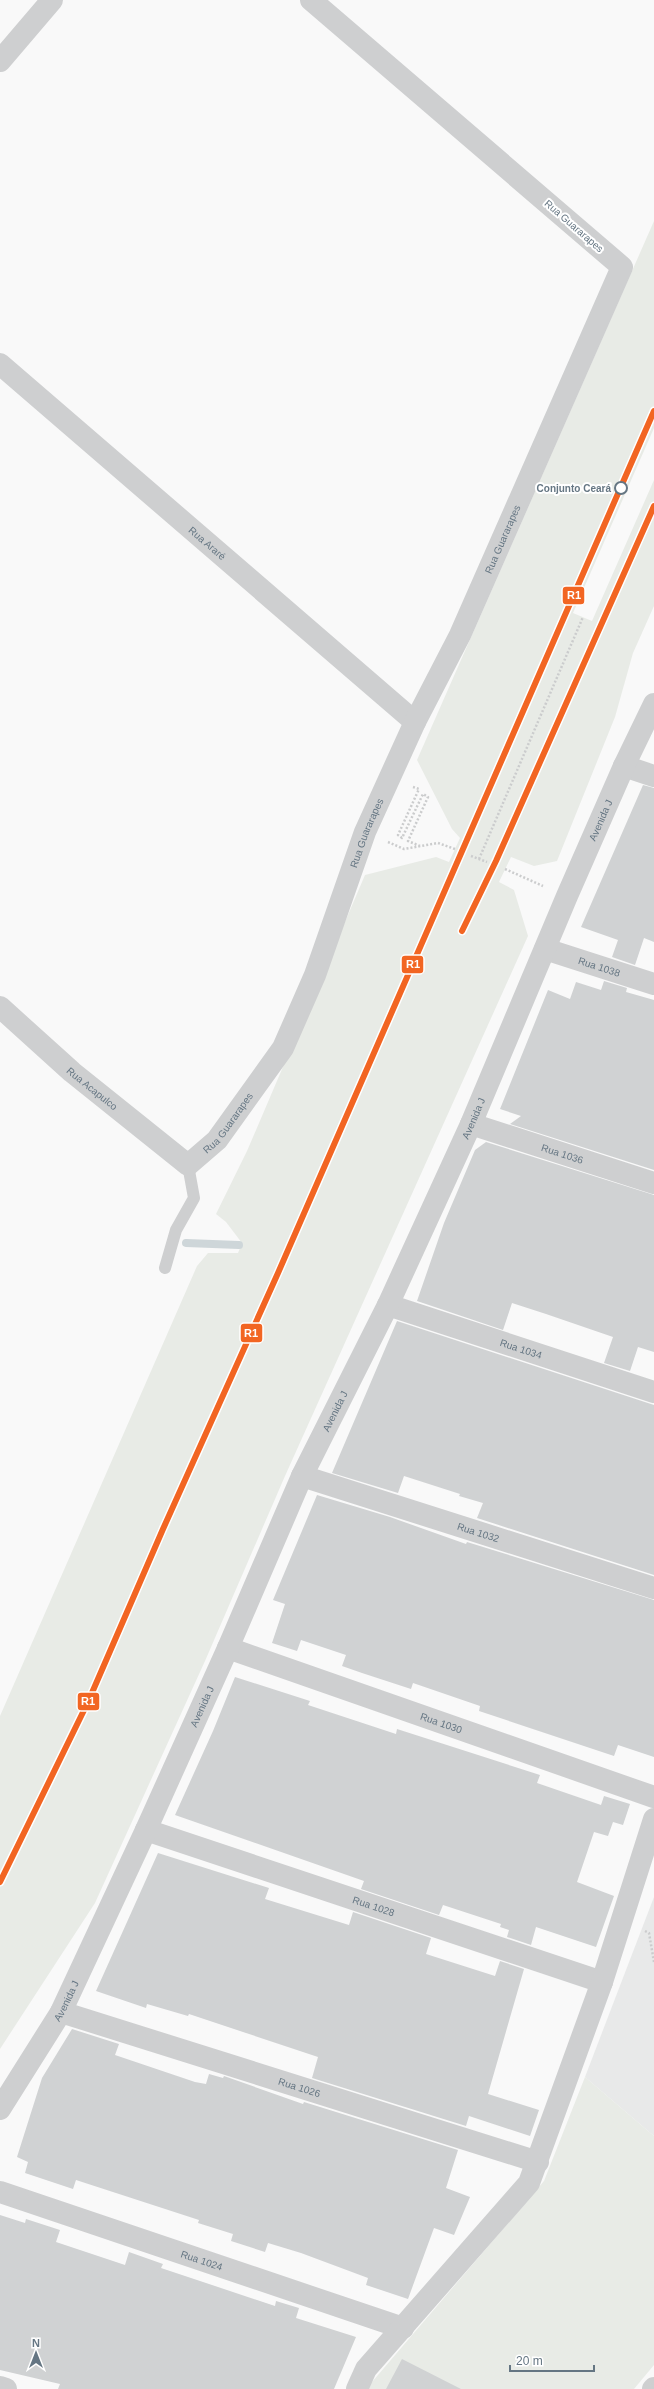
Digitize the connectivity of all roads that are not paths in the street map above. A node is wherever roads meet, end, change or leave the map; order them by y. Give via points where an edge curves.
1 (52, 0) edge
2 (311, 0) edge
3 (0, 61) edge
4 (0, 364) edge
5 (654, 704) edge
6 (415, 722) junction
7 (624, 766) junction
8 (654, 776) edge
9 (545, 949) junction
10 (654, 984) edge
11 (0, 1007) edge
12 (471, 1124) junction
13 (188, 1165) junction
14 (654, 1183) edge
15 (165, 1268) dead end
16 (388, 1305) junction
17 (654, 1392) edge
18 (302, 1476) junction
19 (654, 1588) edge
20 (228, 1648) junction
21 (654, 1798) edge
22 (654, 1819) edge
23 (146, 1830) junction
24 (602, 1982) junction
25 (61, 2012) junction
26 (0, 2109) edge
27 (538, 2162) junction
28 (0, 2192) edge
29 (403, 2328) junction
30 (0, 2387) edge
31 (6, 2389) edge
32 (357, 2389) edge

1 - 3 street
2 - 6 street, Rua Guararapes via 622,267 460,635
4 - 6 street, Rua Araré
5 - 7 street, Avenida J
6 - 13 street, Rua Guararapes via 365,832 315,975 283,1048 217,1140
7 - 8 street
7 - 9 street, Avenida J
9 - 10 street, Rua 1038
9 - 12 street, Avenida J
11 - 13 street, Rua Acapulco via 72,1072
12 - 14 street, Rua 1036
12 - 16 street, Avenida J
13 - 15 lane via 194,1198 176,1230
16 - 17 street, Rua 1034
16 - 18 street, Avenida J
18 - 19 street, Rua 1032
18 - 20 street, Avenida J
20 - 21 street, Rua 1030
20 - 23 street, Avenida J
22 - 24 street
23 - 24 street, Rua 1028
23 - 25 street, Avenida J
24 - 27 street
25 - 26 street, Avenida J
25 - 27 street, Rua 1026
27 - 29 street via 529,2183
28 - 29 street, Rua 1024
29 - 32 street via 366,2369
30 - 31 street

